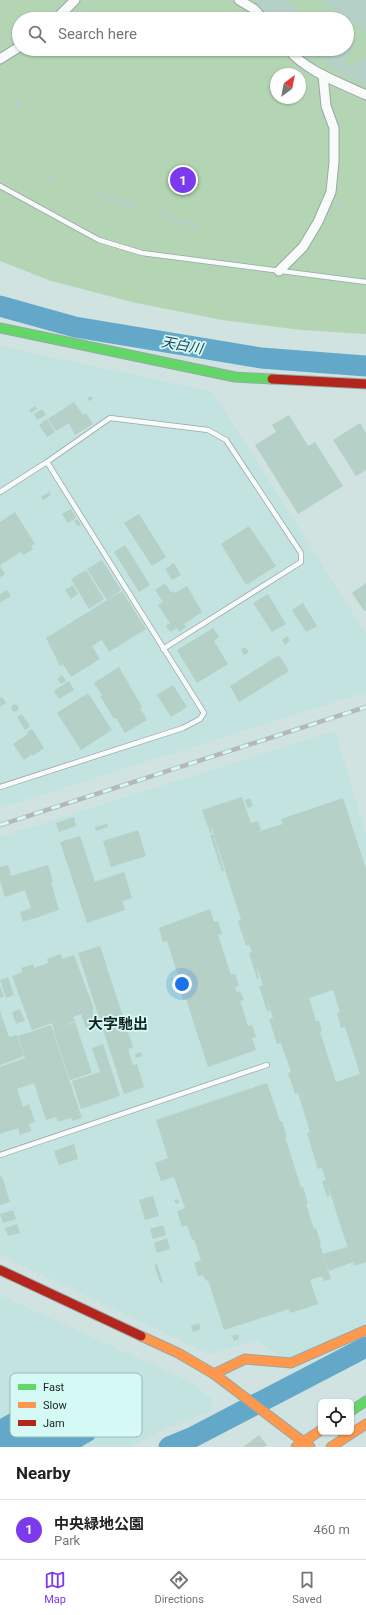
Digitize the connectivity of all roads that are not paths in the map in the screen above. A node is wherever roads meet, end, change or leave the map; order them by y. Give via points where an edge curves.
1 (75, 0) edge
2 (239, 0) edge
3 (63, 12) edge
4 (257, 12) edge
5 (12, 51) edge
6 (294, 56) edge
7 (0, 59) edge
8 (323, 75) junction
9 (366, 95) edge
10 (0, 186) edge
11 (279, 271) junction
12 (366, 282) edge
13 (0, 328) edge
14 (366, 384) edge
15 (48, 462) junction
16 (0, 492) edge
17 (163, 648) junction
18 (0, 787) edge
19 (267, 1065) dead end
20 (0, 1155) edge
21 (0, 1270) edge
22 (366, 1330) edge
23 (214, 1374) junction
24 (366, 1401) edge
25 (354, 1409) edge
26 (366, 1424) edge
27 (318, 1432) edge
28 (303, 1445) edge
29 (331, 1447) edge

1 - 3 street
2 - 4 street
5 - 7 street
6 - 8 street
8 - 9 street
8 - 11 street via 326,106 334,128 331,192 318,222 303,247
10 - 11 lane via 99,240 146,254
11 - 12 lane
13 - 14 main road via 234,377
15 - 16 lane
15 - 17 lane
15 - 17 lane via 110,418 208,430 226,440 301,553 301,562
17 - 18 lane via 204,713 200,719 182,728
19 - 20 lane
21 - 23 main road via 178,1353
22 - 23 main road via 291,1363 245,1360
23 - 28 main road via 269,1415
24 - 25 main road
26 - 29 main road
27 - 28 main road

